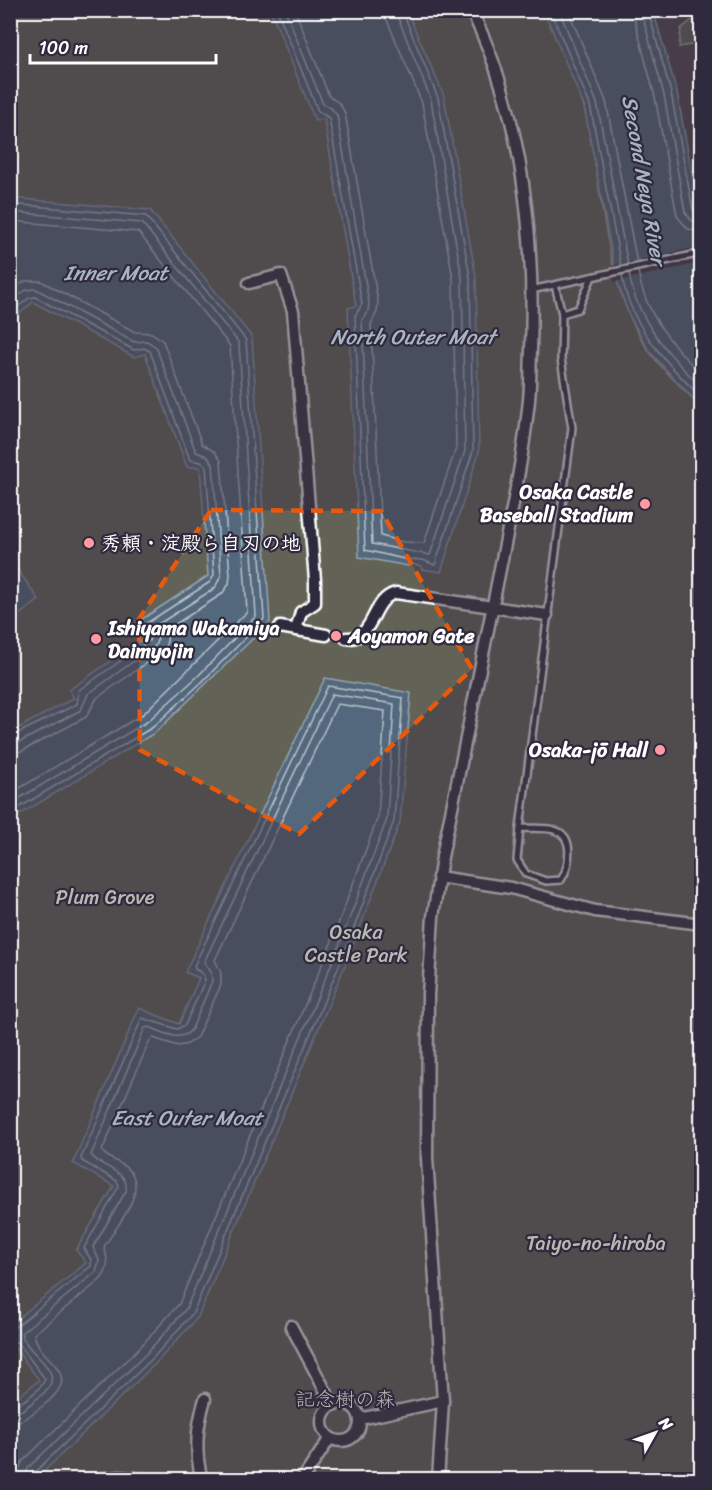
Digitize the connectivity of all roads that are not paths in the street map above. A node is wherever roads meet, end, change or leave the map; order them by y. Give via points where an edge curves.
1 (471, 10) edge
2 (702, 254) edge
3 (592, 277) junction
4 (249, 284) dead end
5 (555, 285) junction
6 (531, 290) junction
7 (562, 314) junction
8 (493, 606) junction
9 (547, 615) junction
10 (280, 627) dead end
11 (296, 630) junction
12 (326, 635) dead end
13 (346, 638) dead end
14 (520, 828) junction
15 (438, 877) junction
16 (702, 924) edge
17 (291, 1326) dead end
18 (205, 1399) dead end
19 (442, 1401) junction
20 (333, 1405) junction
21 (360, 1419) junction
22 (330, 1438) junction
23 (86, 1479) edge
24 (158, 1479) edge
25 (202, 1479) edge
26 (302, 1479) edge
27 (438, 1479) edge

1 - 6 street via 497,68 510,115 523,186
2 - 3 lane
3 - 5 lane
3 - 7 lane via 579,309
4 - 11 street via 281,275 293,311 315,580 315,603 301,612
5 - 6 lane
5 - 7 lane
6 - 8 street via 529,407
7 - 9 lane via 561,359 572,428
8 - 9 street
8 - 13 street via 396,593 381,602 365,632
8 - 15 street
9 - 14 lane
10 - 11 street
11 - 12 street
14 - 14 lane via 555,830 564,836 568,868 561,880 546,881 526,874 518,860
15 - 16 street via 511,888 595,911
15 - 19 street via 428,995 427,1158
17 - 20 street
18 - 25 street via 197,1425
19 - 21 street
19 - 27 street
20 - 21 street via 350,1405
20 - 22 street via 322,1424
21 - 22 street via 357,1433 351,1439 344,1442
22 - 26 street
23 - 24 street

